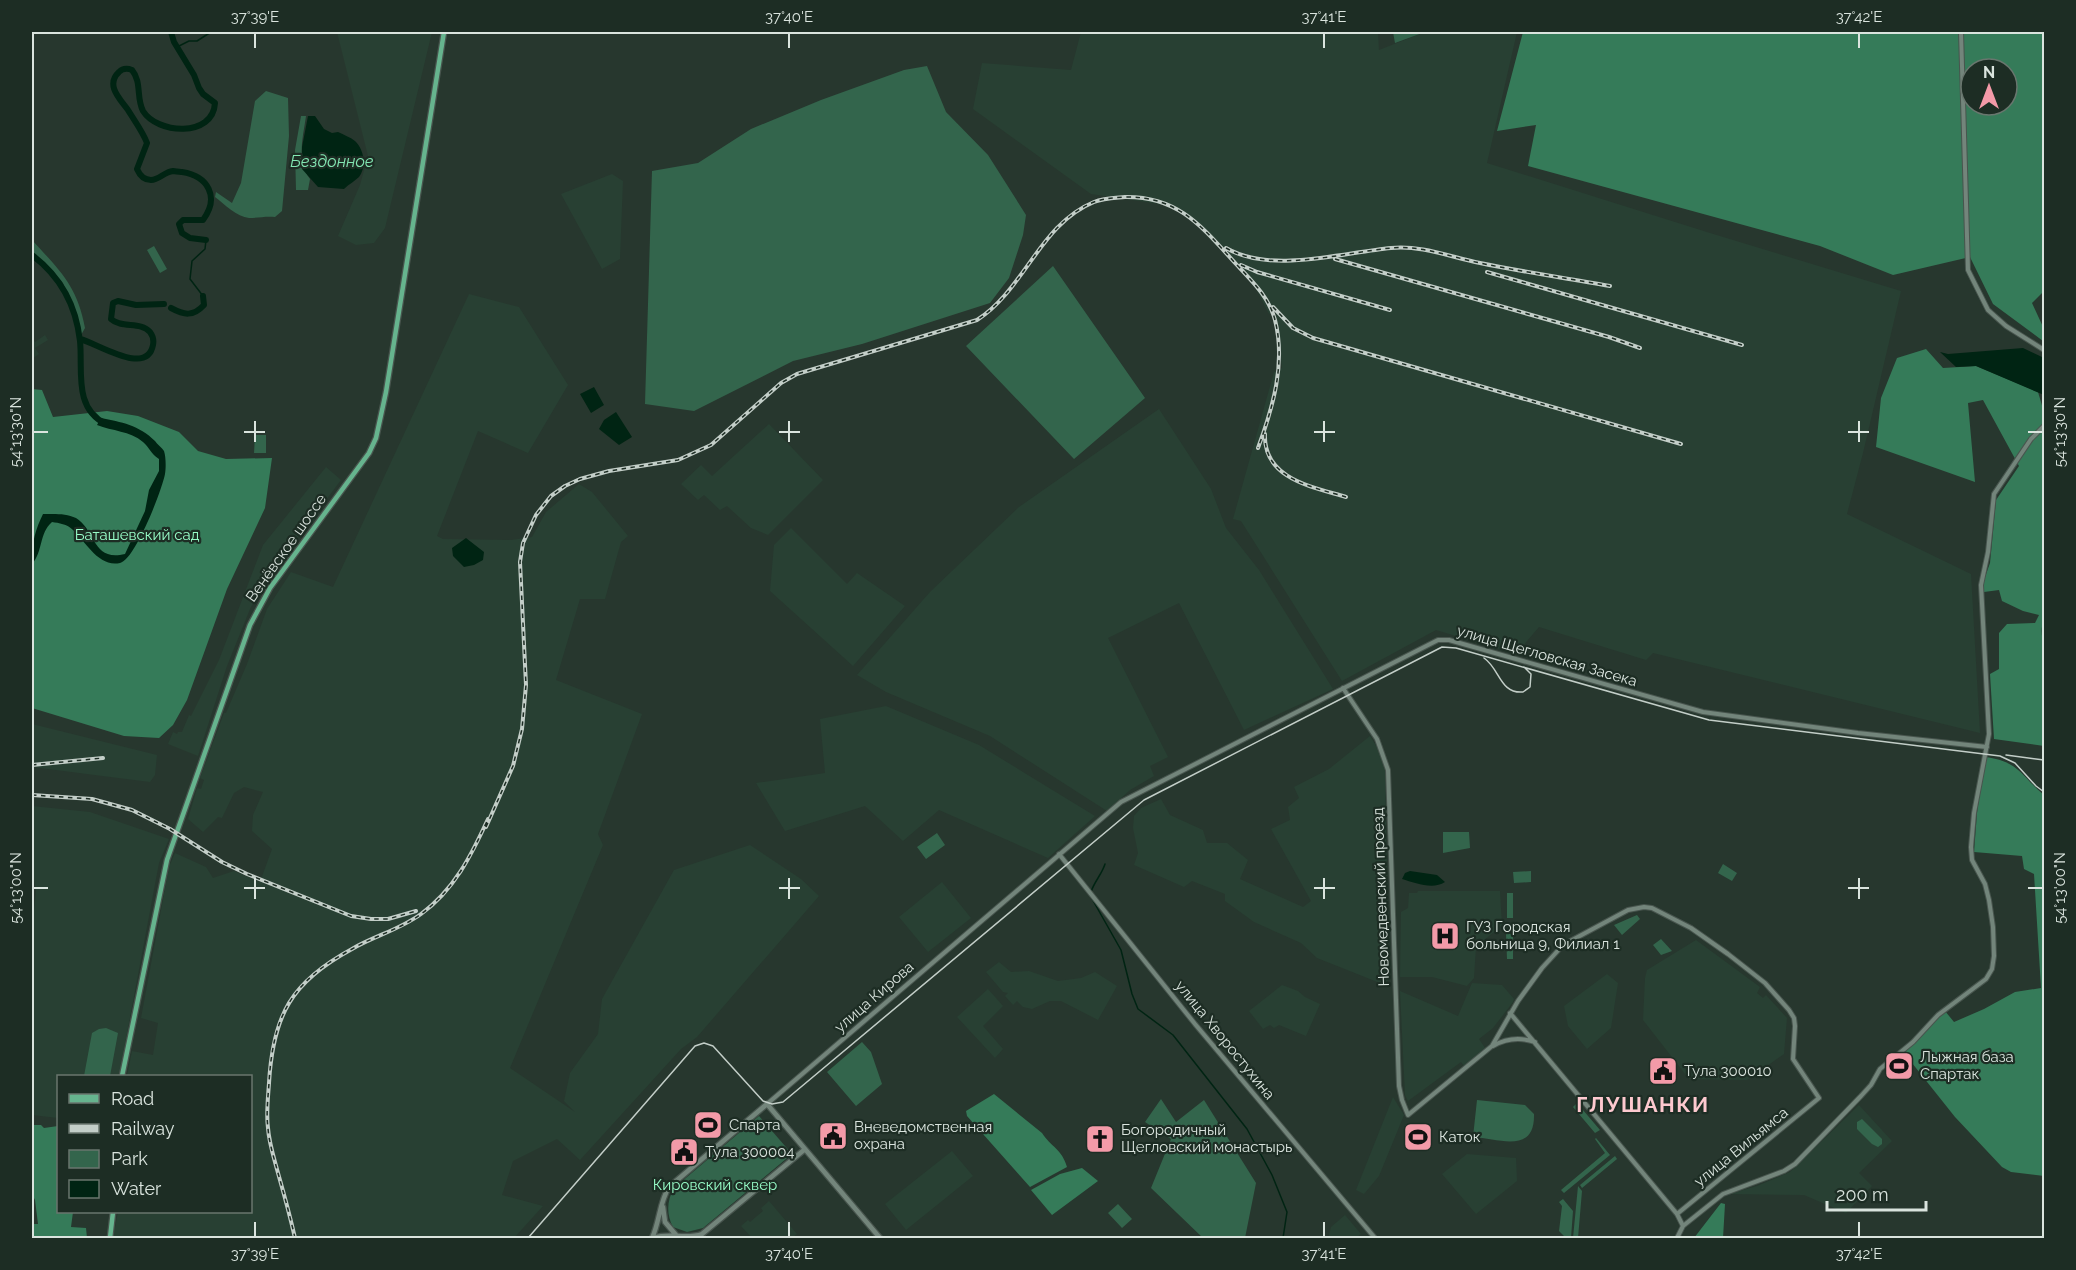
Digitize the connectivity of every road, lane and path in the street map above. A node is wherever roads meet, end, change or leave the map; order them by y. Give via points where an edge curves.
1 (444, 32) edge
2 (1961, 32) edge
3 (2044, 350) edge
4 (2044, 426) edge
5 (1343, 688) junction
6 (1987, 747) junction
7 (1104, 816) joint
8 (1059, 854) junction
9 (1510, 1013) junction
10 (1535, 1042) junction
11 (1492, 1046) junction
12 (123, 1075) edge
13 (767, 1104) junction
14 (804, 1150) junction
15 (663, 1198) junction
16 (113, 1213) edge
17 (1677, 1214) junction
18 (1683, 1226) junction
19 (676, 1236) junction
20 (110, 1239) edge
21 (653, 1239) edge
22 (880, 1239) edge
23 (1375, 1239) edge
24 (1677, 1239) edge

1 - 12 main road, Венёвское шоссе via 376,438 270,588 250,625 167,860
2 - 3 street via 1968,270 1988,309 2006,326
4 - 6 street via 1997,488 1992,503 1981,585
5 - 6 street, улица Щегловская Засека via 1445,639 1703,712
5 - 7 street, улица Щегловская Засека via 1137,794
5 - 11 street, Новомедвенский проезд via 1377,739 1388,770 1400,1086 1408,1115
6 - 18 street via 1971,847 1972,860 1985,884 1993,927 1993,962 1986,980 1938,1015 1880,1069 1861,1096 1795,1164 1784,1172 1723,1194
7 - 8 street, улица Кирова
8 - 13 street, улица Кирова
8 - 23 street, улица Хворостухина
9 - 10 street
9 - 11 street
9 - 17 street, улица Вильямса via 1563,945 1628,910 1644,907 1691,928 1728,954 1765,983 1790,1010 1795,1026 1792,1059 1819,1098
10 - 11 street via 1512,1039
10 - 17 street
13 - 14 main road
13 - 15 main road, улица Кирова via 675,1181
14 - 19 main road, улица Кирова via 706,1231
14 - 22 main road
15 - 19 main road via 665,1222
15 - 21 main road, улица Кирова
16 - 20 main road
17 - 18 street
18 - 24 street
19 - 21 main road, улица Кирова

